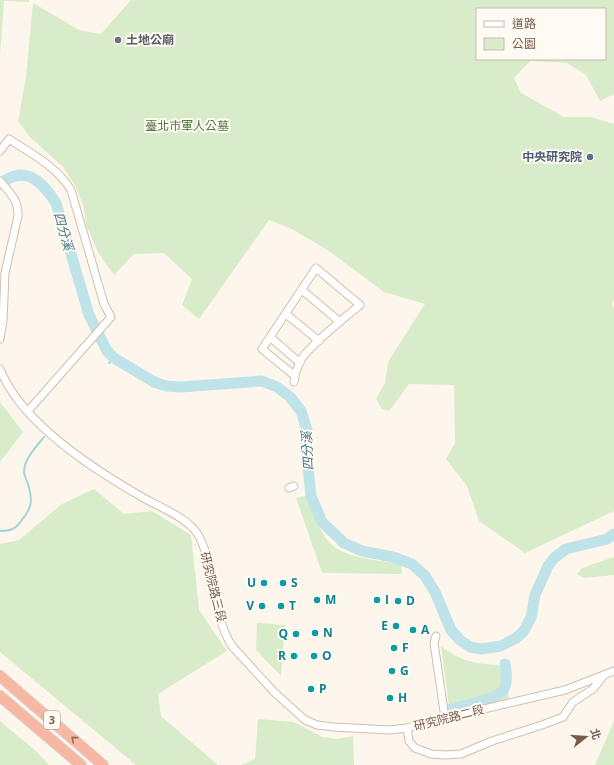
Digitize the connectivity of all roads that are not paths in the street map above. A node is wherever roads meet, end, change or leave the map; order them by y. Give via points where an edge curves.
1 (0, 152) edge
2 (0, 181) edge
3 (3, 266) edge
4 (302, 290) junction
5 (286, 314) junction
6 (340, 322) junction
7 (270, 337) junction
8 (0, 339) edge
9 (319, 341) junction
10 (300, 363) junction
11 (0, 369) edge
12 (28, 411) junction
13 (436, 636) dead end
14 (614, 671) edge
15 (604, 675) junction
16 (0, 676) edge
17 (2, 697) edge
18 (445, 718) junction
19 (407, 728) junction
20 (70, 765) edge
21 (81, 765) edge
22 (103, 765) edge

1 - 12 street via 9,139 53,168 64,179 71,190 104,304 111,317
2 - 3 street via 14,197 19,209
3 - 8 street via 4,321
4 - 5 street
4 - 6 street
4 - 6 street via 316,268 360,305
5 - 7 street
5 - 9 street
6 - 9 street
7 - 10 street
7 - 10 street via 262,349 294,379
9 - 10 street
11 - 12 street, 研究院路三段 via 14,395
12 - 19 street, 研究院路三段 via 52,436 86,464 183,519 194,530 207,557 227,638 274,692 305,720 317,725 390,730
13 - 18 street via 434,643
14 - 15 street, 研究院路二段
15 - 18 street, 研究院路二段 via 565,690
15 - 19 street, 研究院路二段 via 593,689 573,702 563,717 461,754 438,755 415,748 409,740
22 -> 16 highway, 3
17 - 20 highway
17 - 21 highway, 3
18 - 19 street, 研究院路二段

